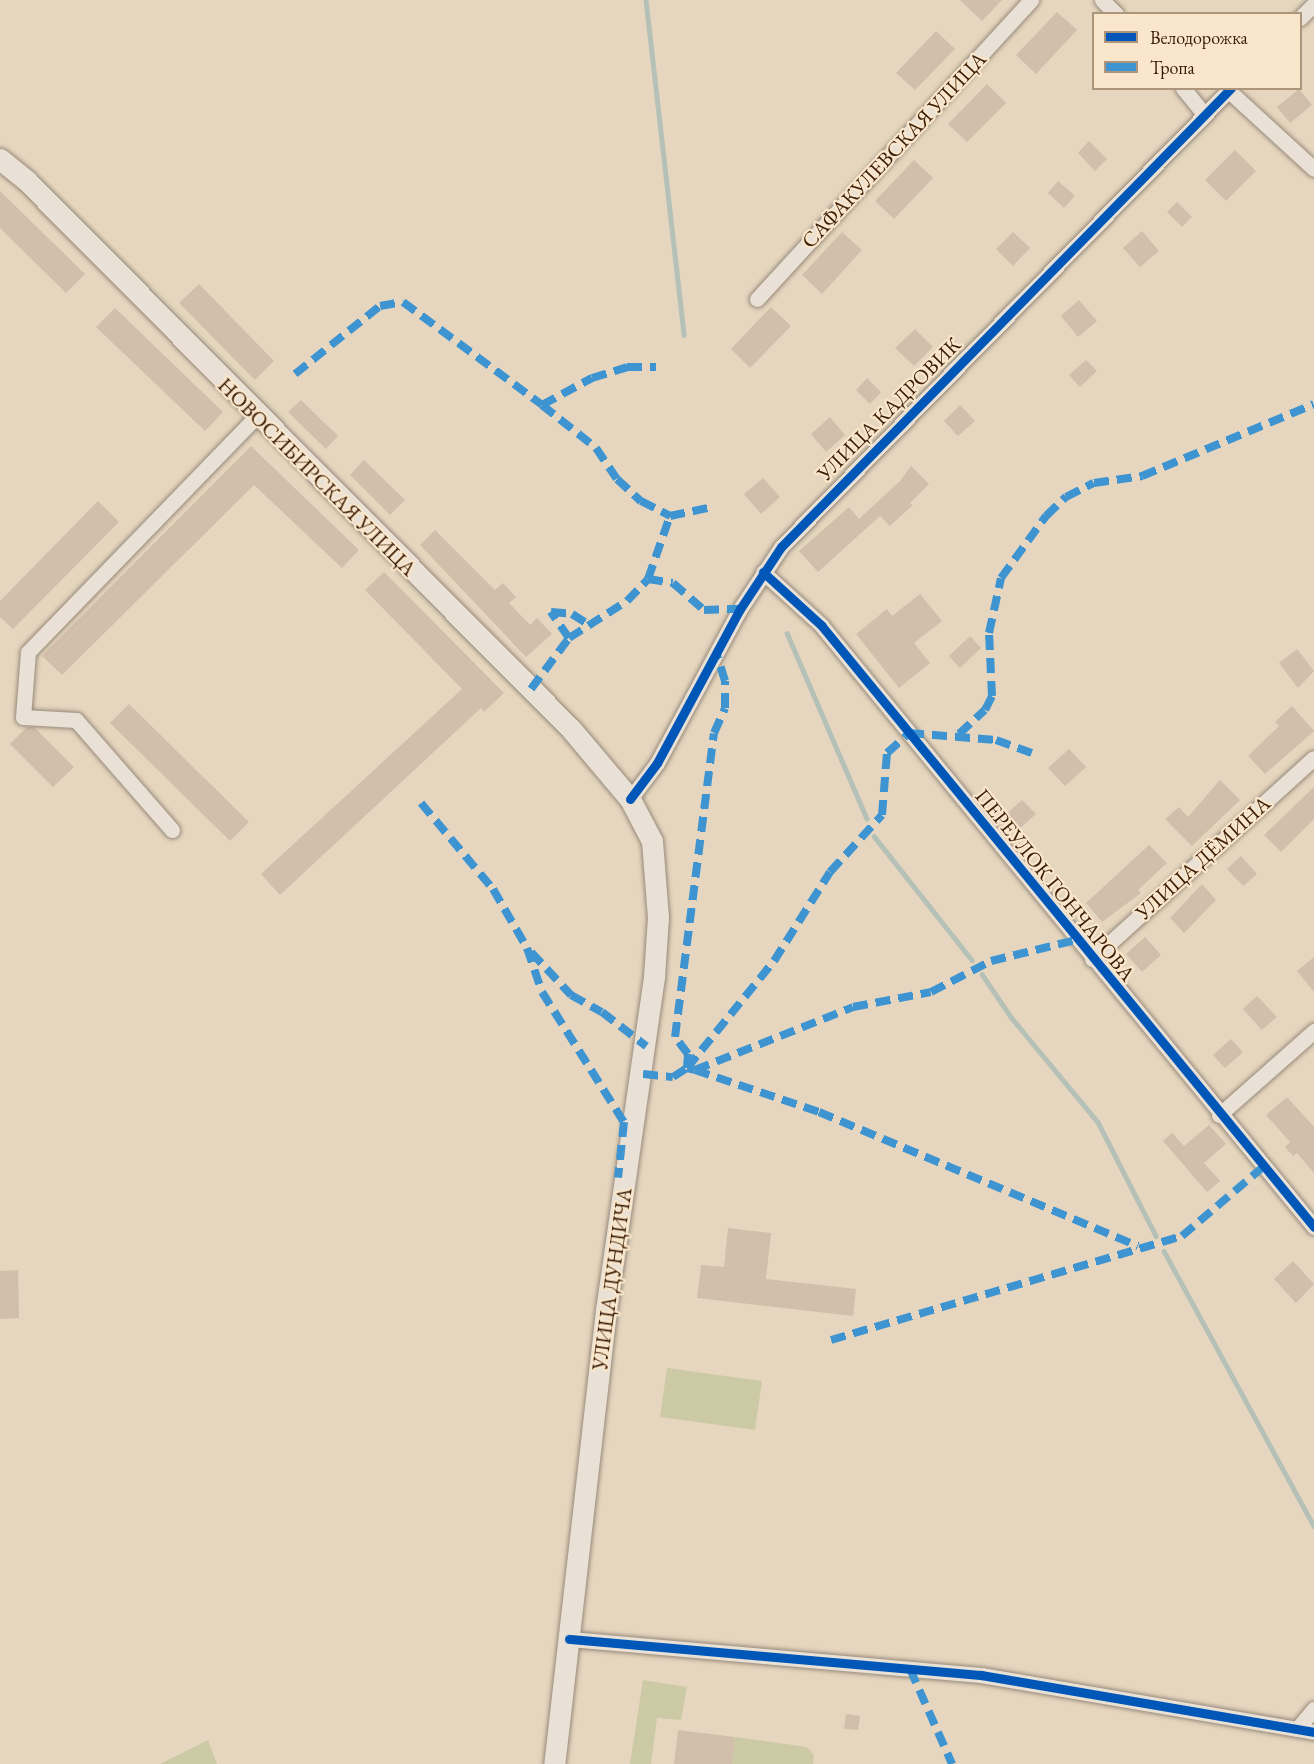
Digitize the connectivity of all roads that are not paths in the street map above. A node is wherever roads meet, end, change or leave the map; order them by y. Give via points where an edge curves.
1 (1031, 0) edge
2 (1102, 0) edge
3 (1314, 4) edge
4 (1114, 12) edge
5 (1302, 16) edge
6 (1185, 90) edge
7 (1230, 90) edge
8 (1205, 115) junction
9 (0, 159) edge
10 (1314, 168) edge
11 (757, 299) dead end
12 (257, 416) junction
13 (763, 572) junction
14 (1314, 758) edge
15 (630, 799) junction
16 (172, 830) dead end
17 (1092, 959) junction
18 (1314, 1031) edge
19 (1219, 1114) junction
20 (1314, 1227) edge
21 (568, 1639) junction
22 (1314, 1709) edge
23 (1297, 1730) junction
24 (1314, 1732) edge
25 (554, 1764) edge

1 - 11 street, САФАКУЛЕВСКАЯ УЛИЦА
2 - 4 street
3 - 5 street
6 - 8 street
7 - 8 street, УЛИЦА КАДРОВИК
7 - 10 street
8 - 13 street, УЛИЦА КАДРОВИК via 812,512
9 - 12 main road, НОВОСИБИРСКАЯ УЛИЦА via 27,181
12 - 15 main road, НОВОСИБИРСКАЯ УЛИЦА via 572,729
12 - 16 street via 28,652 22,717 76,720
13 - 15 street, УЛИЦА КАДРОВИК via 657,763
13 - 17 street, ПЕРЕУЛОК ГОНЧАРОВА via 821,624
14 - 17 street, УЛИЦА ДЁМИНА
15 - 21 main road, УЛИЦА ДУНДИЧА via 652,841 656,858 655,967 643,1074 606,1310
17 - 19 street, ПЕРЕУЛОК ГОНЧАРОВА
18 - 19 street
19 - 20 street, ПЕРЕУЛОК ГОНЧАРОВА
21 - 23 street via 981,1675
21 - 25 main road, УЛИЦА ДУНДИЧА
22 - 23 street
23 - 24 street

